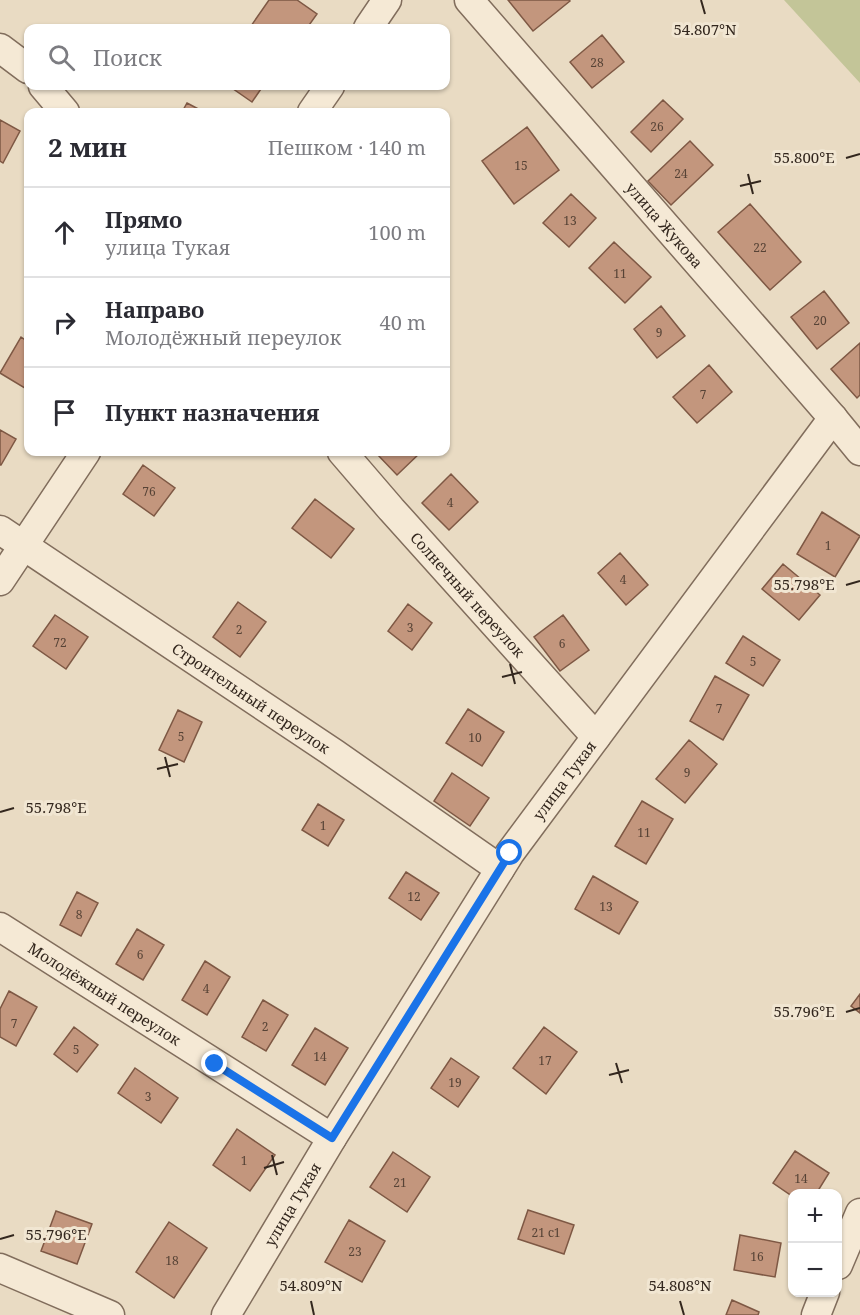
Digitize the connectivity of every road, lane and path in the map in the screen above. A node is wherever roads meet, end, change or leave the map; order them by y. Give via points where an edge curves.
1 (387, 0) edge
2 (469, 0) edge
3 (371, 24) edge
4 (0, 48) edge
5 (24, 66) edge
6 (46, 90) edge
7 (327, 90) edge
8 (62, 108) edge
9 (315, 108) edge
10 (833, 418) junction
11 (860, 451) edge
12 (83, 456) edge
13 (345, 456) edge
14 (0, 530) edge
15 (24, 545) junction
16 (0, 582) edge
17 (596, 737) junction
18 (500, 869) junction
19 (0, 927) edge
20 (332, 1138) junction
21 (860, 1213) edge
22 (842, 1254) edge
23 (0, 1268) edge
24 (823, 1297) edge
25 (110, 1315) edge
26 (226, 1315) edge
27 (816, 1315) edge

1 - 3 street
2 - 10 street, улица Жукова
4 - 5 street
6 - 8 street
7 - 9 street
10 - 11 street, улица Жукова
10 - 17 street, улица Тукая
12 - 15 street
13 - 17 street, Солнечный переулок
14 - 15 street, Строительный переулок
15 - 16 street
15 - 18 street, Строительный переулок
17 - 18 street, улица Тукая
18 - 20 street, улица Тукая
19 - 20 street, Молодёжный переулок
20 - 26 street, улица Тукая
21 - 22 street
23 - 25 street
24 - 27 street

